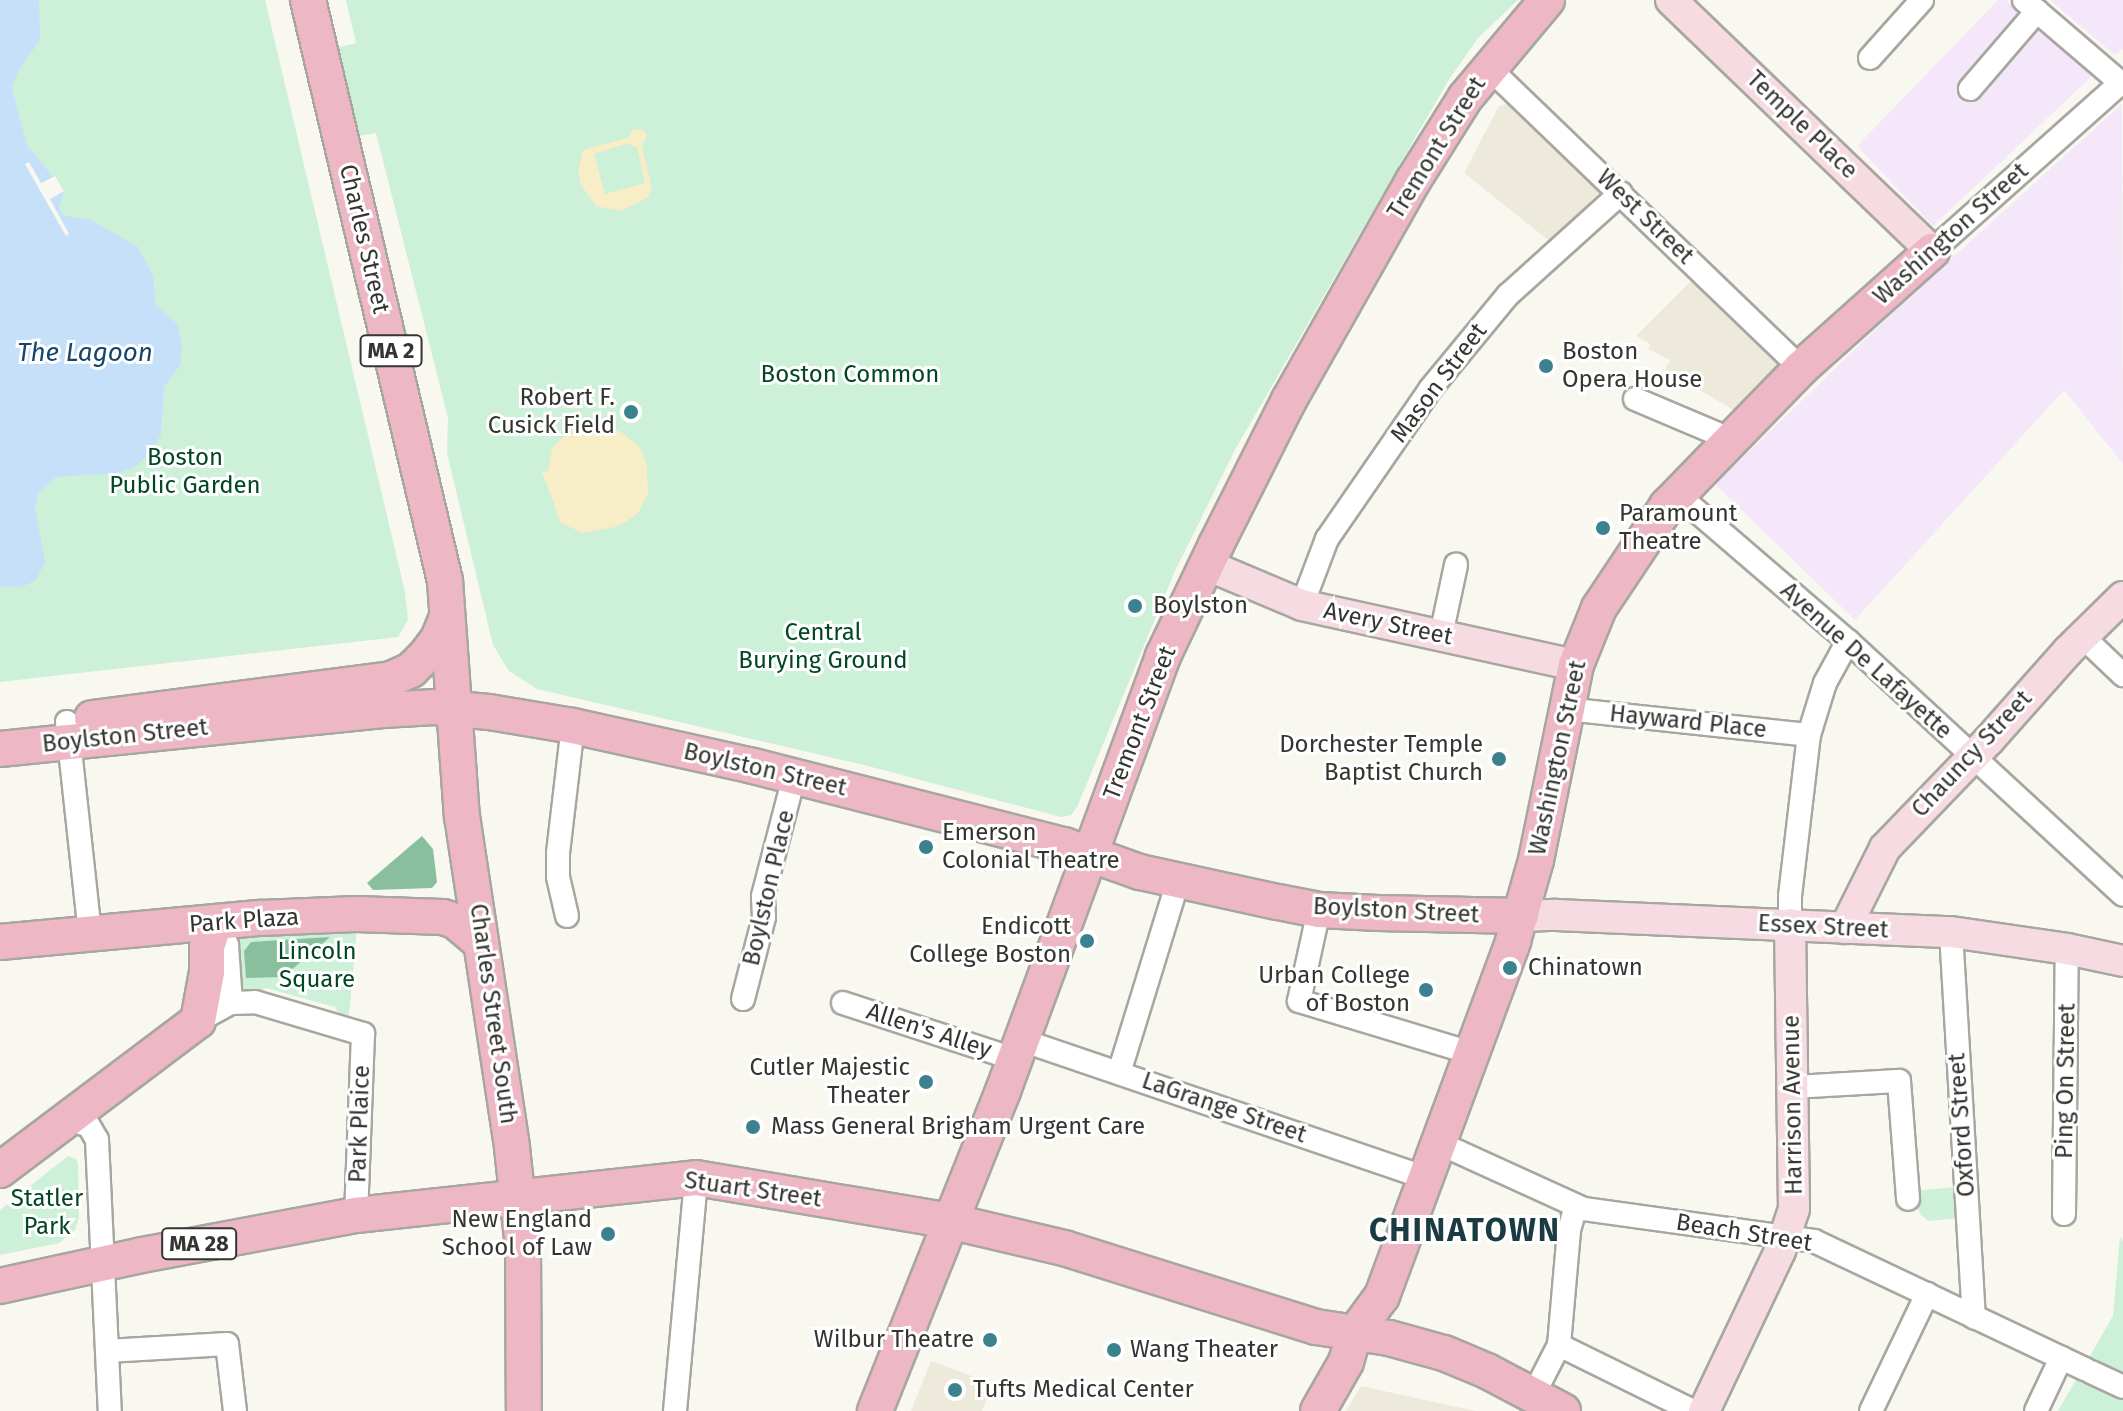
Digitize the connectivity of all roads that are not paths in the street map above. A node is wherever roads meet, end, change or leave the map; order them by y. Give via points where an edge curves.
1 (308, 0) edge
2 (1547, 0) edge
3 (1671, 0) edge
4 (1922, 0) edge
5 (2030, 5) edge
6 (1870, 58) dead end
7 (1488, 67) junction
8 (2122, 83) edge
9 (1970, 89) dead end
10 (1621, 193) junction
11 (1932, 251) junction
12 (1801, 368) junction
13 (1635, 399) dead end
14 (1732, 440) junction
15 (1678, 495) junction
16 (1207, 565) junction
17 (1456, 565) dead end
18 (2123, 597) edge
19 (1302, 605) junction
20 (446, 619) junction
21 (1441, 635) junction
22 (2082, 636) junction
23 (1848, 641) junction
24 (1576, 665) junction
25 (2123, 675) edge
26 (453, 709) junction
27 (1566, 709) junction
28 (573, 726) junction
29 (0, 730) edge
30 (68, 732) junction
31 (1809, 735) junction
32 (0, 749) edge
33 (1972, 757) junction
34 (794, 777) junction
35 (1089, 854) junction
36 (1178, 881) junction
37 (2123, 895) edge
38 (1319, 910) junction
39 (567, 916) dead end
40 (1521, 916) junction
41 (215, 922) junction
42 (1790, 924) junction
43 (1845, 928) junction
44 (1951, 932) junction
45 (90, 934) junction
46 (0, 942) edge
47 (481, 943) junction
48 (2067, 949) junction
49 (2123, 961) edge
50 (743, 999) dead end
51 (231, 1003) junction
52 (843, 1003) dead end
53 (198, 1021) junction
54 (1017, 1050) junction
55 (1471, 1053) junction
56 (1119, 1073) junction
57 (1794, 1087) junction
58 (67, 1118) junction
59 (1439, 1143) junction
60 (512, 1148) junction
61 (0, 1170) edge
62 (696, 1178) junction
63 (1426, 1178) junction
64 (616, 1187) junction
65 (518, 1199) junction
66 (1908, 1199) dead end
67 (1576, 1206) junction
68 (433, 1209) junction
69 (2064, 1214) dead end
70 (356, 1215) junction
71 (949, 1221) junction
72 (1787, 1235) junction
73 (102, 1263) junction
74 (0, 1286) edge
75 (1927, 1294) junction
76 (1974, 1317) junction
77 (1354, 1334) junction
78 (1559, 1345) junction
79 (107, 1351) junction
80 (2061, 1358) junction
81 (2123, 1387) edge
82 (1546, 1405) edge
83 (110, 1411) edge
84 (235, 1411) edge
85 (524, 1411) edge
86 (675, 1411) edge
87 (875, 1411) edge
88 (1295, 1411) edge
89 (1318, 1411) edge
90 (1693, 1411) edge
91 (1704, 1411) edge
92 (1871, 1411) edge
93 (2036, 1411) edge

1 - 20 main road, Charles Street / MA 2 via 445,581
2 - 7 main road, Tremont Street
3 - 11 main road, Temple Place
4 - 6 street
5 - 8 street
5 - 9 street
7 - 10 street, West Street
7 - 16 main road, Tremont Street via 1413,181 1304,373
8 - 11 street, Washington Street
10 - 12 street, West Street
10 - 19 street, Mason Street via 1508,295 1431,388 1327,539
11 - 12 main road, Washington Street
12 - 14 main road, Washington Street
13 - 14 street
14 - 15 main road, Washington Street
15 - 23 street, Avenue De Lafayette
15 - 24 main road, Washington Street via 1599,608
16 - 19 main road, Avery Street
16 - 35 main road, Tremont Street via 1163,656
17 - 21 street
18 - 22 main road, Chauncy Street
19 - 21 main road, Avery Street
20 - 26 main road, Charles Street South
20 - 30 main road, Boylston Street via 426,655 391,679 238,696
21 - 24 main road, Avery Street
22 - 25 street
22 - 33 main road, Chauncy Street
23 - 31 street via 1825,683
23 - 33 street, Avenue De Lafayette
24 - 27 main road, Washington Street
26 - 28 main road, Boylston Street
26 - 30 main road, Boylston Street
26 - 47 main road, Charles Street South
27 - 31 street, Hayward Place
27 - 40 main road, Washington Street
28 - 34 main road, Boylston Street
28 - 39 street via 558,853
29 - 30 main road, Boylston Street
30 - 32 main road, Boylston Street
30 - 45 street
31 - 42 street
33 - 37 street, Avenue De Lafayette
33 - 43 main road, Chauncy Street via 1885,848
34 - 35 main road, Boylston Street
34 - 50 street, Boylston Place
35 - 36 main road, Boylston Street
35 - 54 main road, Tremont Street
36 - 38 main road, Boylston Street
36 - 56 street
38 - 40 main road, Boylston Street
38 - 55 street via 1299,1001
40 - 42 main road, Essex Street
40 - 55 main road, Washington Street
41 - 45 main road, Park Plaza
41 - 47 main road, Park Plaza via 334,914 433,916 455,921
41 - 51 street via 227,945
41 - 53 main road
42 - 43 main road, Essex Street
42 - 57 main road, Harrison Avenue
43 - 44 main road, Essex Street
44 - 48 main road, Essex Street
44 - 76 street, Oxford Street
45 - 46 main road, Park Plaza
47 - 60 main road, Charles Street South
48 - 49 main road, Essex Street
48 - 69 street, Ping On Street
51 - 53 street
51 - 70 street, Park Plaice via 255,1002 363,1034
52 - 54 street, Allen's Alley
53 - 58 main road
54 - 56 street, LaGrange Street
54 - 71 main road, Tremont Street
55 - 59 main road, Washington Street
56 - 63 street, LaGrange Street
57 - 66 street via 1899,1081
57 - 72 main road, Harrison Avenue via 1794,1209
58 - 61 main road
58 - 73 street via 89,1126 97,1140
59 - 63 main road, Washington Street
59 - 67 street, Beach Street
60 - 64 main road via 548,1176
60 - 65 main road, Charles Street South
60 - 68 main road, MA 28 via 479,1192
62 - 64 main road, Stuart Street
62 - 71 main road, Stuart Street
62 - 86 street
63 - 77 main road, Washington Street via 1382,1296
64 - 65 main road, Stuart Street
65 - 68 main road, Stuart Street
65 - 85 main road, Charles Street South via 524,1256
67 - 72 street, Beach Street
67 - 78 street via 1569,1230
68 - 70 main road, Stuart Street / MA 28
70 - 73 main road, Stuart Street / MA 28
71 - 77 main road, Stuart Street via 1064,1248 1316,1327
71 - 87 main road, Tremont Street
72 - 75 street, Beach Street via 1814,1241
72 - 91 main road, Harrison Avenue
73 - 74 main road, Stuart Street / MA 28
73 - 79 street
75 - 76 street, Beach Street
75 - 92 street
76 - 80 street, Beach Street
77 - 82 main road via 1373,1355
77 - 88 main road, Washington Street via 1327,1357
77 - 89 main road, Washington Street via 1346,1362
78 - 82 street
78 - 90 street
79 - 83 street
79 - 84 street via 227,1344
80 - 81 street, Beach Street
80 - 93 street

